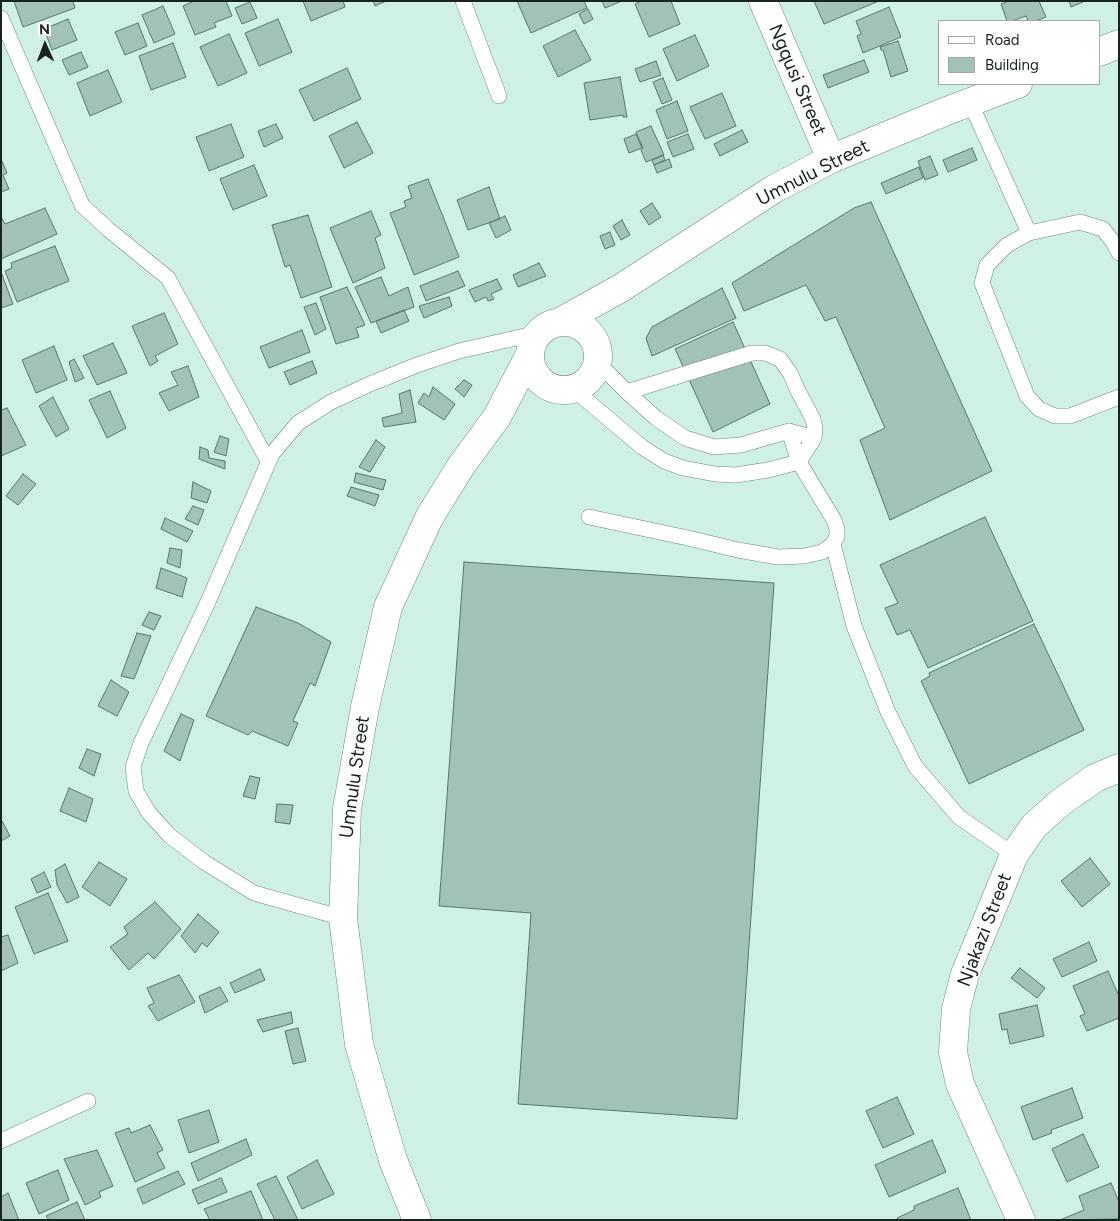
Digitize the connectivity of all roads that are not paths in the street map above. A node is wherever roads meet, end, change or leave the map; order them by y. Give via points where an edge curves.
1 (463, 1) edge
2 (763, 1) edge
3 (1, 18) edge
4 (1119, 44) edge
5 (1100, 52) edge
6 (1015, 85) edge
7 (499, 96) dead end
8 (970, 102) junction
9 (831, 159) junction
10 (1030, 233) junction
11 (1119, 253) edge
12 (622, 288) junction
13 (543, 337) junction
14 (595, 350) junction
15 (561, 387) junction
16 (626, 392) junction
17 (1119, 397) edge
18 (497, 417) junction
19 (789, 432) junction
20 (814, 438) junction
21 (268, 461) junction
22 (799, 462) junction
23 (589, 517) dead end
24 (833, 544) junction
25 (1119, 768) edge
26 (1014, 855) junction
27 (343, 918) junction
28 (88, 1101) dead end
29 (1, 1141) edge
30 (417, 1220) edge
31 (1021, 1220) edge

1 - 7 lane
2 - 9 street, Ngqusi Street
3 - 21 lane via 82,205 168,278
4 - 5 street
6 - 8 street, Umnulu Street
8 - 9 street, Umnulu Street
8 - 10 lane
9 - 12 street, Umnulu Street via 774,189
10 - 11 lane via 1080,222 1103,229
10 - 17 lane via 1007,245 987,265 982,283 1027,396 1039,409 1055,416 1070,416
12 - 13 street, Umnulu Street
12 - 14 street, Umnulu Street
13 - 14 street via 573,323 584,328
13 - 15 street via 532,368 538,379
13 - 18 street, Umnulu Street
13 - 21 lane via 450,354 331,402 298,422
14 - 15 street via 592,373 584,383
14 - 16 lane
15 - 18 street, Umnulu Street
15 - 22 lane via 642,447 683,468 736,474
16 - 19 lane via 685,438 714,447 741,445
16 - 20 lane via 752,353 765,354 780,359 790,374 813,419
18 - 27 street, Umnulu Street via 430,516 388,607 364,707 347,809
19 - 20 lane
19 - 22 lane
20 - 22 lane
21 - 27 lane via 207,604 141,743 133,767 136,790 149,813 170,836 204,862 254,892
22 - 24 lane via 834,520 837,536
23 - 24 lane via 778,556 804,556 822,552
24 - 26 lane via 854,626 888,712 915,766 959,817
25 - 26 street, Njakazi Street via 1096,778 1061,802 1034,826
26 - 31 street, Njakazi Street via 965,974 956,1010 952,1052 960,1084
27 - 30 street, Umnulu Street via 359,1044 394,1160
28 - 29 lane

